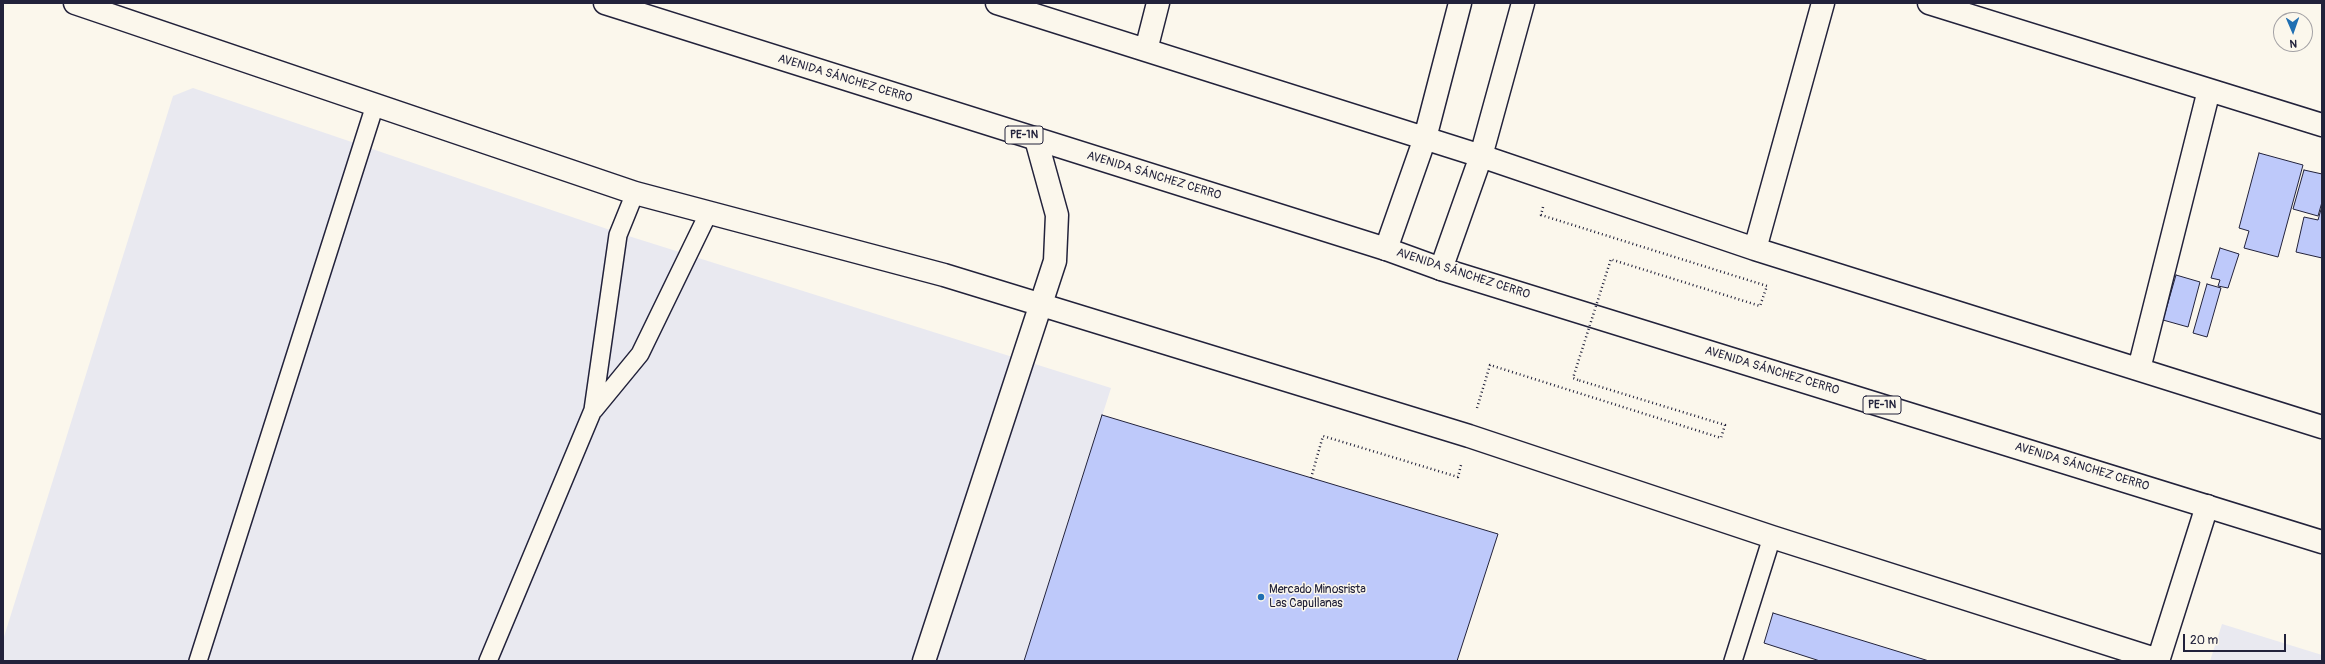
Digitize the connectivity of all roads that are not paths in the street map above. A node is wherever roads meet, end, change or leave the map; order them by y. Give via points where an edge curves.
1 (75, 3) edge
2 (605, 3) edge
3 (996, 3) edge
4 (1158, 3) edge
5 (1460, 3) edge
6 (1523, 3) edge
7 (1823, 3) edge
8 (1929, 3) edge
9 (1146, 50) junction
10 (2209, 90) junction
11 (375, 105) junction
12 (2322, 124) edge
13 (1425, 138) junction
14 (1036, 139) junction
15 (1481, 156) junction
16 (635, 192) junction
17 (709, 212) junction
18 (1386, 248) junction
19 (1755, 249) junction
20 (1441, 269) junction
21 (1041, 306) junction
22 (2139, 369) junction
23 (594, 410) junction
24 (2322, 427) edge
25 (2207, 506) junction
26 (1772, 537) junction
27 (2322, 542) edge
28 (2158, 660) edge
29 (198, 661) edge
30 (488, 661) edge
31 (924, 661) edge
32 (1732, 661) edge

1 - 11 main road
2 - 14 main road, AVENIDA SÁNCHEZ CERRO / PE-1N
3 - 9 main road
4 - 9 main road
5 - 13 main road
6 - 15 main road
7 - 19 main road
8 - 10 main road
9 - 13 main road
10 - 12 main road
10 - 22 main road
11 - 16 main road
11 - 29 lane
13 - 15 main road
13 - 18 main road
14 - 18 main road, AVENIDA SÁNCHEZ CERRO / PE-1N
14 - 21 main road via 1057,215 1055,261
15 - 19 main road
15 - 20 main road
16 - 17 main road
16 - 23 lane via 618,235
17 - 21 main road via 944,275
17 - 23 lane via 640,354
18 - 20 main road, AVENIDA SÁNCHEZ CERRO / PE-1N
19 - 22 main road
20 - 25 main road, AVENIDA SÁNCHEZ CERRO / PE-1N
21 - 26 main road via 1469,436
21 - 31 main road via 999,427
22 - 24 main road
23 - 30 lane
25 - 27 main road, AVENIDA SÁNCHEZ CERRO / PE-1N
25 - 28 main road
26 - 28 main road
26 - 32 lane

